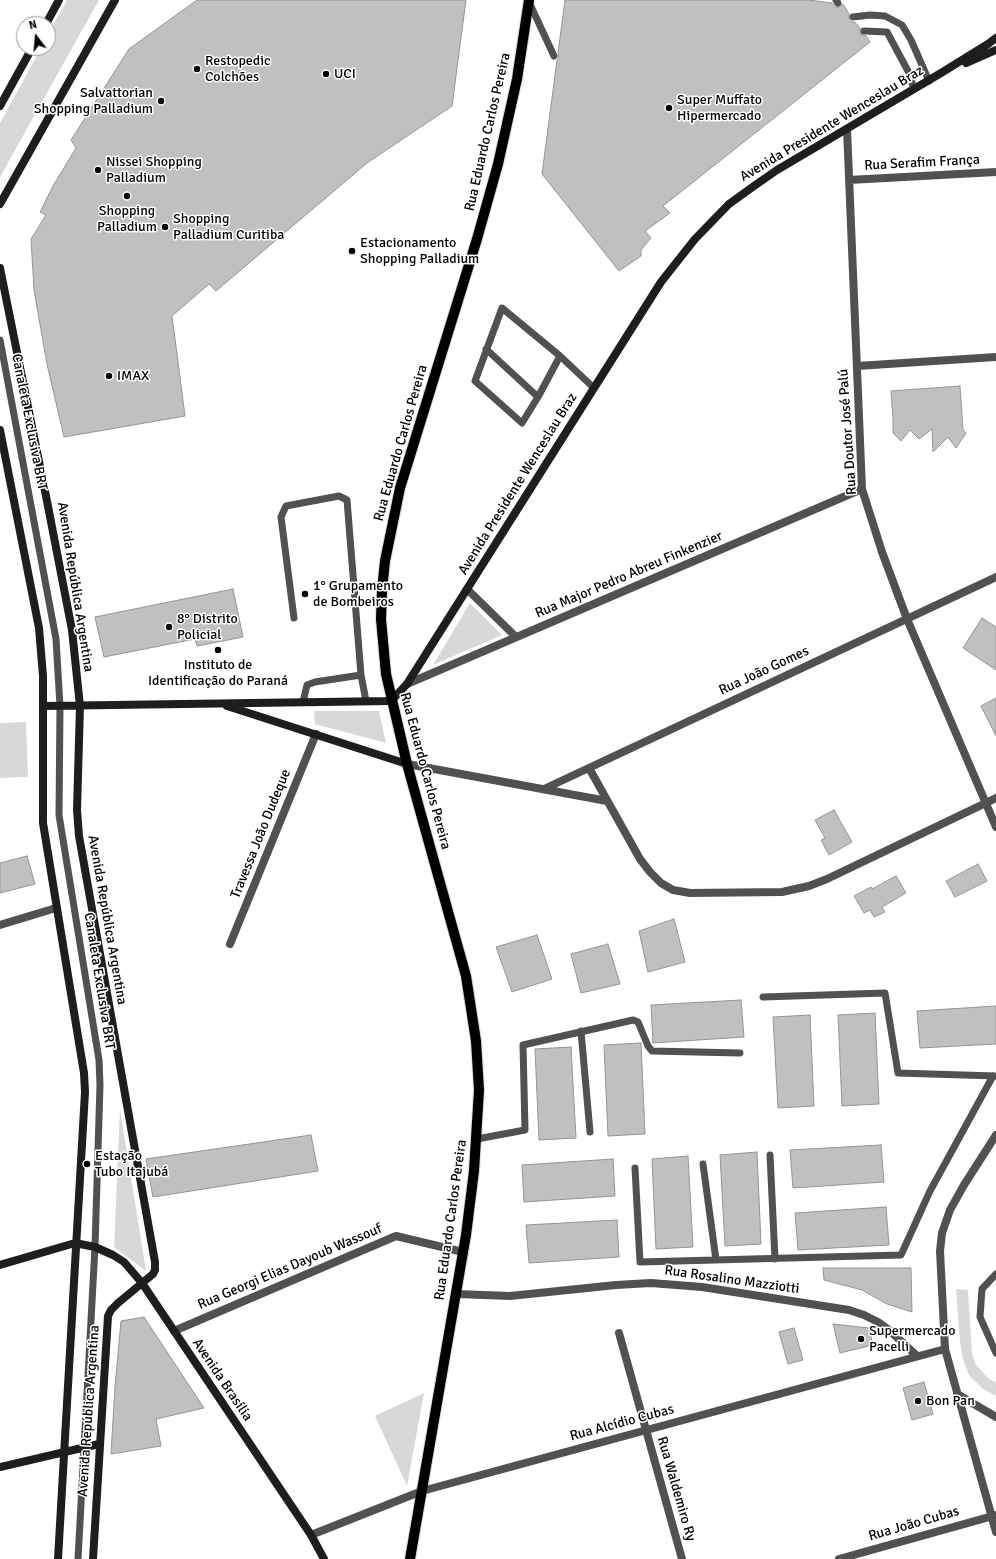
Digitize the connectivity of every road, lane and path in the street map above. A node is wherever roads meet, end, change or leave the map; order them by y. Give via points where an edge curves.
1 (59, 0) edge
2 (115, 0) edge
3 (529, 1) edge
4 (50, 16) edge
5 (853, 17) dead end
6 (864, 31) dead end
7 (996, 38) edge
8 (996, 50) edge
9 (28, 56) edge
10 (554, 56) dead end
11 (941, 73) junction
12 (929, 81) junction
13 (914, 89) junction
14 (0, 106) edge
15 (847, 129) junction
16 (996, 172) edge
17 (849, 180) junction
18 (0, 204) edge
19 (0, 268) edge
20 (0, 340) edge
21 (486, 349) junction
22 (560, 356) junction
23 (996, 357) edge
24 (857, 366) junction
25 (594, 388) junction
26 (538, 397) junction
27 (0, 430) edge
28 (862, 489) junction
29 (996, 577) edge
30 (468, 589) junction
31 (294, 618) dead end
32 (907, 619) junction
33 (516, 637) junction
34 (361, 675) junction
35 (407, 684) junction
36 (366, 701) junction
37 (392, 701) junction
38 (303, 702) junction
39 (221, 704) junction
40 (44, 706) junction
41 (60, 706) junction
42 (80, 706) junction
43 (316, 734) junction
44 (407, 764) junction
45 (590, 768) junction
46 (544, 789) junction
47 (996, 798) edge
48 (607, 801) junction
49 (986, 803) junction
50 (996, 827) edge
51 (56, 908) junction
52 (0, 925) edge
53 (230, 944) dead end
54 (764, 997) dead end
55 (581, 1031) junction
56 (740, 1053) dead end
57 (995, 1076) edge
58 (590, 1132) dead end
59 (996, 1135) edge
60 (477, 1139) junction
61 (770, 1155) dead end
62 (703, 1164) dead end
63 (635, 1168) dead end
64 (75, 1243) junction
65 (95, 1247) junction
66 (463, 1252) junction
67 (775, 1258) junction
68 (716, 1260) junction
69 (0, 1265) edge
70 (996, 1274) edge
71 (142, 1283) junction
72 (456, 1294) junction
73 (174, 1332) junction
74 (619, 1333) dead end
75 (945, 1349) junction
76 (996, 1353) edge
77 (917, 1356) junction
78 (957, 1394) junction
79 (995, 1415) edge
80 (646, 1430) junction
81 (99, 1444) junction
82 (85, 1447) junction
83 (65, 1452) junction
84 (0, 1467) edge
85 (422, 1491) junction
86 (994, 1515) edge
87 (996, 1532) edge
88 (311, 1535) junction
89 (58, 1559) edge
90 (78, 1559) edge
91 (93, 1559) edge
92 (324, 1559) edge
93 (410, 1559) edge
94 (682, 1559) edge
95 (839, 1559) edge

1 - 4 street
2 - 18 street
3 - 10 lane
3 - 37 main road, Rua Eduardo Carlos Pereira via 517,79 498,164 408,457 391,525 383,575 381,620 385,667
5 - 12 lane via 870,14 885,16 902,25
6 - 13 lane via 887,32 908,71
7 - 11 street, Avenida Presidente Wenceslau Braz
8 - 11 street, Avenida Presidente Wenceslau Braz
9 - 14 street
11 - 12 street, Avenida Presidente Wenceslau Braz
12 - 13 street, Avenida Presidente Wenceslau Braz
13 - 15 street, Avenida Presidente Wenceslau Braz
15 - 17 street, Rua Doutor José Palú
15 - 25 street, Avenida Presidente Wenceslau Braz via 754,186 729,204 710,223 661,282
16 - 17 street, Rua Serafim França
17 - 24 street, Rua Doutor José Palú
19 - 42 street, Avenida República Argentina via 72,630
20 - 41 lane, Canaleta Exclusiva BRT via 51,609
21 - 22 lane via 502,308
21 - 26 lane
21 - 26 lane via 475,381 522,423
22 - 25 lane
22 - 26 lane
23 - 24 street
24 - 28 street, Rua Doutor José Palú
25 - 30 street, Avenida Presidente Wenceslau Braz
27 - 40 street, Avenida República Argentina via 39,628
28 - 32 street, Rua Doutor José Palú
28 - 33 street, Rua Major Pedro Abreu Finkenzier
29 - 32 street, Rua João Gomes
30 - 33 street
30 - 35 street, Avenida Presidente Wenceslau Braz
31 - 34 lane via 281,517 286,506 339,496 347,500
32 - 45 street, Rua João Gomes
32 - 49 street, Rua Doutor José Palú
33 - 35 street, Rua Major Pedro Abreu Finkenzier
34 - 36 lane
34 - 38 lane via 307,685
35 - 37 street, Avenida Presidente Wenceslau Braz
36 - 37 street
36 - 38 street
37 - 44 main road, Rua Eduardo Carlos Pereira
38 - 39 street
39 - 42 street
39 - 43 street
40 - 41 street
40 - 51 street, Avenida República Argentina via 43,823
41 - 42 street
41 - 65 lane, Canaleta Exclusiva BRT via 60,827 99,1060
42 - 71 street, Avenida República Argentina via 77,822 155,1262 153,1274
43 - 44 street
43 - 53 street, Travessa João Dudeque
44 - 46 street
44 - 60 main road, Rua Eduardo Carlos Pereira via 460,951 471,1004 478,1068
45 - 46 street, Rua João Gomes
45 - 48 street
46 - 48 street
47 - 49 street
48 - 49 street via 640,860 660,883 674,890 695,893 782,892 809,886
49 - 50 street, Rua Doutor José Palú
51 - 52 street
51 - 64 street, Avenida República Argentina via 84,1073 85,1092
54 - 57 lane via 885,993 898,1073
55 - 56 lane via 633,1020 638,1022 652,1051
55 - 58 lane
55 - 60 lane via 523,1045 525,1130
57 - 67 lane via 930,1191 901,1255
59 - 75 street via 954,1204 942,1232 940,1267
60 - 66 main road, Rua Eduardo Carlos Pereira
61 - 67 lane
62 - 68 lane
63 - 68 lane via 640,1262
64 - 65 street, Avenida Brasília
64 - 69 street
64 - 83 street, Avenida República Argentina
65 - 71 street, Avenida Brasília via 124,1262
65 - 82 lane, Canaleta Exclusiva BRT
66 - 72 main road, Rua Eduardo Carlos Pereira
66 - 73 street, Rua Georgi Elias Dayoub Wassouf via 396,1236
67 - 68 lane
70 - 76 lane via 982,1289 980,1317
71 - 73 street, Avenida Brasília
71 - 81 street, Avenida República Argentina via 118,1303 108,1316
72 - 77 street, Rua Rosalino Mazziotti via 510,1296 646,1284 702,1287 849,1310 878,1322
72 - 85 main road, Rua Eduardo Carlos Pereira
73 - 88 street, Avenida Brasília
74 - 80 street, Rua Waldemiro Ry
75 - 77 street, Rua Alcídio Cubas
75 - 78 street
77 - 80 street, Rua Alcídio Cubas
78 - 79 street
78 - 86 street
80 - 85 street, Rua Alcídio Cubas
80 - 94 street, Rua Waldemiro Ry
81 - 82 street
81 - 91 street, Avenida República Argentina
82 - 83 street
82 - 90 lane, Canaleta Exclusiva BRT
83 - 84 street
83 - 89 street, Avenida República Argentina
85 - 88 street, Rua Alcídio Cubas
85 - 93 main road, Rua Eduardo Carlos Pereira
86 - 87 street
86 - 95 street, Rua João Cubas
88 - 92 street, Avenida Brasília

